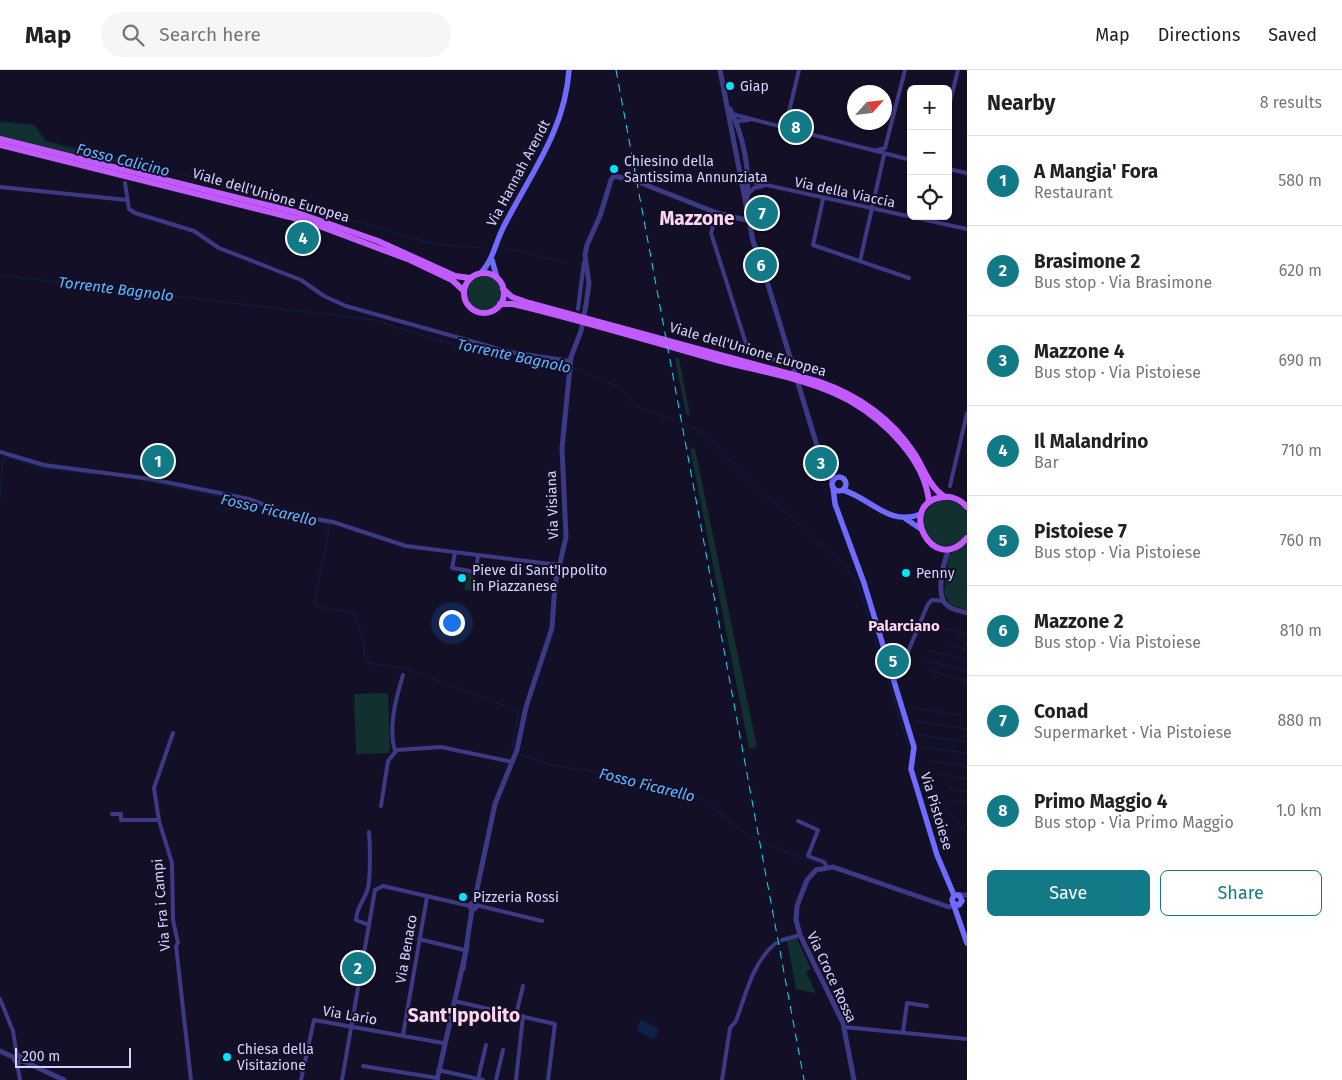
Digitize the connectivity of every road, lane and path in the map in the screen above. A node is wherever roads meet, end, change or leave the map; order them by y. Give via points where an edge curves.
1 (569, 70) edge
2 (720, 70) edge
3 (799, 70) edge
4 (905, 70) edge
5 (958, 70) edge
6 (952, 94) edge
7 (727, 104) junction
8 (732, 114) junction
9 (751, 120) junction
10 (736, 124) junction
11 (784, 128) junction
12 (732, 129) junction
13 (0, 139) edge
14 (0, 145) edge
15 (872, 150) junction
16 (884, 154) junction
17 (907, 159) edge
18 (952, 169) edge
19 (967, 173) edge
20 (742, 177) junction
21 (635, 180) dead end
22 (748, 182) junction
23 (125, 183) dead end
24 (641, 183) dead end
25 (765, 186) junction
26 (0, 187) edge
27 (823, 199) junction
28 (126, 200) junction
29 (746, 201) junction
30 (871, 210) junction
31 (716, 213) junction
32 (907, 216) edge
33 (931, 220) edge
34 (750, 222) junction
35 (967, 229) edge
36 (585, 255) junction
37 (492, 258) junction
38 (860, 261) junction
39 (481, 273) junction
40 (470, 278) junction
41 (497, 278) junction
42 (909, 278) dead end
43 (503, 289) junction
44 (464, 291) junction
45 (500, 304) junction
46 (578, 309) dead end
47 (793, 364) junction
48 (571, 365) junction
49 (755, 367) junction
50 (967, 413) edge
51 (882, 420) junction
52 (0, 452) edge
53 (834, 482) junction
54 (846, 482) junction
55 (950, 486) dead end
56 (842, 490) junction
57 (853, 493) junction
58 (945, 496) junction
59 (929, 502) junction
60 (835, 504) junction
61 (966, 506) edge
62 (921, 514) junction
63 (906, 519) junction
64 (921, 529) junction
65 (967, 538) edge
66 (938, 548) junction
67 (949, 549) junction
68 (455, 553) junction
69 (478, 555) junction
70 (944, 562) junction
71 (559, 565) junction
72 (941, 593) junction
73 (932, 600) junction
74 (945, 603) junction
75 (967, 613) edge
76 (403, 675) dead end
77 (897, 678) dead end
78 (173, 733) dead end
79 (394, 751) junction
80 (512, 762) junction
81 (381, 806) dead end
82 (112, 814) dead end
83 (159, 820) junction
84 (798, 821) dead end
85 (369, 832) dead end
86 (827, 867) junction
87 (967, 895) edge
88 (426, 897) junction
89 (958, 900) edge
90 (473, 906) junction
91 (542, 922) dead end
92 (369, 925) junction
93 (800, 935) junction
94 (418, 939) junction
95 (782, 940) dead end
96 (967, 943) edge
97 (776, 944) dead end
98 (465, 948) junction
99 (523, 986) dead end
100 (0, 1000) edge
101 (454, 1000) junction
102 (927, 1006) dead end
103 (516, 1014) junction
104 (522, 1016) junction
105 (351, 1026) junction
106 (844, 1027) junction
107 (903, 1032) junction
108 (403, 1036) junction
109 (967, 1039) edge
110 (443, 1043) junction
111 (486, 1045) dead end
112 (503, 1050) dead end
113 (0, 1051) edge
114 (17, 1059) junction
115 (363, 1066) dead end
116 (438, 1070) junction
117 (437, 1079) edge
118 (20, 1080) edge
119 (64, 1080) edge
120 (192, 1080) edge
121 (301, 1080) edge
122 (342, 1080) edge
123 (480, 1080) edge
124 (496, 1080) edge
125 (516, 1080) edge
126 (548, 1080) edge
127 (722, 1080) edge
128 (854, 1080) edge

1 - 37 main road, Via Hannah Arendt via 567,94 558,127 501,231
2 - 7 street, Via Pistoiese
3 - 11 street
4 - 15 street via 885,148
5 - 6 street
7 - 8 street, Via Pistoiese
7 - 12 street, Via Pistoiese
8 - 9 street
8 - 10 street, Via Pistoiese
9 - 10 street
9 - 11 street
10 - 12 street
10 - 22 street, Via Pistoiese
11 - 15 street
12 - 20 street, Via Pistoiese
13 - 40 main road, Viale dell'Unione Europea via 295,212 378,241 455,276
14 - 44 main road, Viale dell'Unione Europea via 306,221 410,260 452,280
15 - 16 street
16 - 17 street
16 - 30 street
18 - 19 street
20 - 22 street
20 - 29 street, Via Pistoiese
21 - 36 street via 620,176 611,180
22 - 25 street, Via della Viaccia
22 - 29 street, Via Pistoiese
23 - 28 street
24 - 31 street
25 - 27 street, Via della Viaccia
25 - 29 street via 752,189
26 - 28 street
27 - 30 street, Via della Viaccia
27 - 38 street via 813,245
28 - 48 street via 129,209 135,213 194,231 219,248 301,280 346,306 510,352
29 - 34 street, Via Pistoiese
30 - 32 street, Via della Viaccia
30 - 38 street
31 - 34 street
31 - 47 street via 711,233 749,352
33 - 35 street, Via della Viaccia
34 - 47 street, Via Pistoiese via 753,241
36 - 46 street
36 - 48 street, Via Visiana via 589,283
37 - 39 main road
37 - 41 main road
38 - 42 street
39 - 40 main road
39 - 41 main road
40 - 44 main road
41 - 43 main road
43 - 45 main road
43 - 49 main road, Viale dell'Unione Europea via 512,297 529,303
44 - 45 main road, Viale dell'Unione Europea via 466,302 477,311 488,312
45 - 49 main road, Viale dell'Unione Europea via 518,305
47 - 53 street, Via Pistoiese via 818,449
48 - 71 street, Via Visiana via 562,448 566,537
49 - 51 main road, Viale dell'Unione Europea via 833,393
50 - 55 street
51 - 58 main road, Viale dell'Unione Europea via 911,449 934,488
51 - 59 main road, Viale dell'Unione Europea via 917,467 927,487
52 - 68 street via 44,465 151,479 249,499 290,514 333,522 406,546
53 - 54 main road via 842,478
53 - 56 main road
53 - 60 main road, Via Pistoiese
54 - 56 main road
54 - 57 main road
56 - 57 main road
56 - 60 main road
57 - 63 main road via 892,516
58 - 59 main road
58 - 61 main road via 956,498
59 - 62 main road
60 - 89 main road, Via Pistoiese via 864,583 914,747 910,764 937,856
62 - 63 main road
62 - 64 main road
63 - 64 main road
64 - 66 main road via 928,542
65 - 67 main road
66 - 67 main road
66 - 70 street
67 - 70 street
68 - 69 street
68 - 69 street via 452,568 476,572
69 - 71 street
70 - 72 street
71 - 80 street, Via Visiana via 554,585 552,628
72 - 73 street
72 - 74 street
73 - 74 street
73 - 77 street
74 - 75 street
76 - 79 street via 394,705
78 - 83 street, Via Fra i Campi via 155,781
79 - 80 street via 441,747
79 - 81 street via 388,761
80 - 90 street, Via Visiana via 494,804
82 - 83 street via 121,814 121,820
83 - 120 street, Via Fra i Campi via 172,863 173,920
84 - 86 street via 818,830 808,856 824,862
85 - 92 street via 367,890 358,905 356,920
86 - 89 street via 950,907
86 - 93 street, Via Croce Rossa via 811,874 803,888 796,914
87 - 89 street
88 - 90 street
88 - 92 street via 378,887 374,892
88 - 94 street, Via Benaco
89 - 96 main road, Via Pistoiese
90 - 91 street
90 - 98 street, Via Visiana
92 - 105 street
93 - 95 street
93 - 106 street, Via Croce Rossa
94 - 98 street
94 - 108 street, Via Benaco
97 - 127 street via 760,960 736,1021 730,1028
98 - 101 street, Via Visiana
99 - 103 street
100 - 114 street via 13,1031
101 - 103 street
101 - 110 street, Via Visiana
102 - 107 street via 907,1003
103 - 104 street
104 - 125 street
104 - 126 street via 554,1024
105 - 108 street, Via Lario
105 - 121 street, Via Lario via 312,1021
105 - 122 street
106 - 107 street
106 - 128 street, Via Croce Rossa
107 - 109 street
108 - 110 street, Via Lario
110 - 116 street, Via Visiana
111 - 123 street
112 - 124 street
113 - 114 street
114 - 118 street
114 - 119 street
115 - 117 street
116 - 117 street, Via Visiana
116 - 123 street

